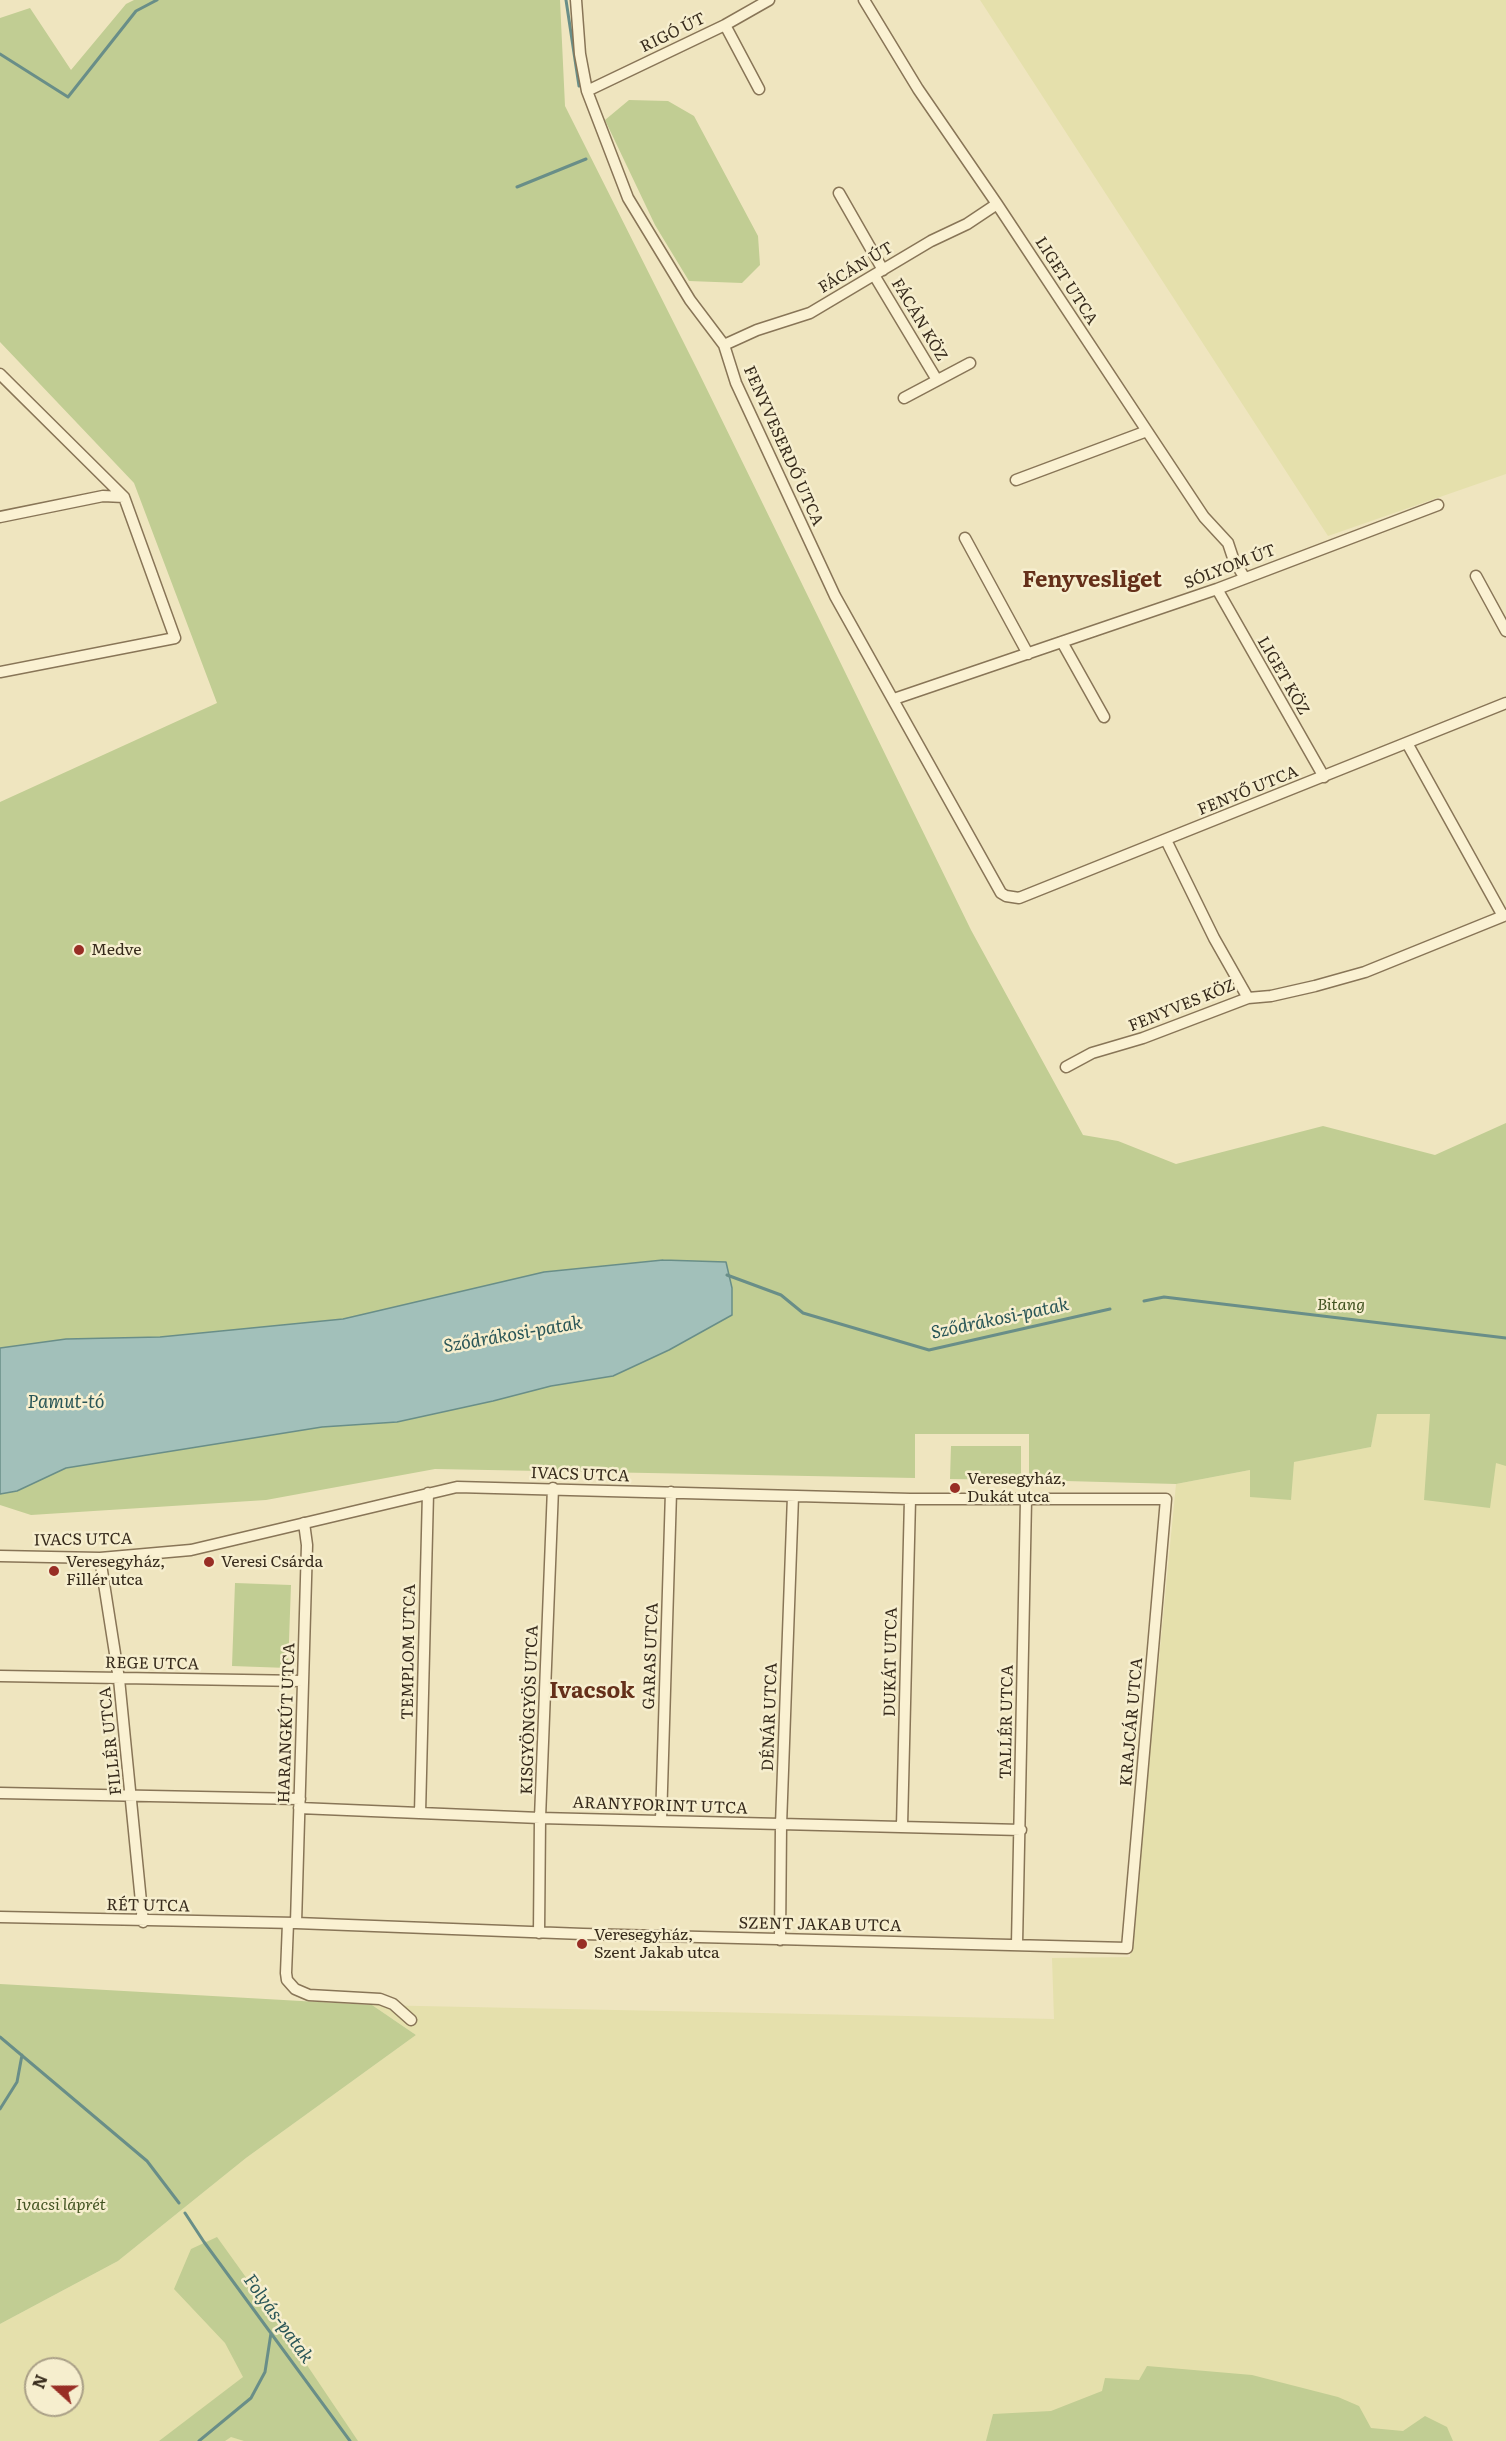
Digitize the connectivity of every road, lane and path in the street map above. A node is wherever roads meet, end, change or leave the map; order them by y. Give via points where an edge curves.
1 (576, 0) edge
2 (769, 0) edge
3 (864, 0) edge
4 (725, 25) junction
5 (759, 89) dead end
6 (587, 91) junction
7 (839, 193) dead end
8 (997, 204) junction
9 (878, 272) junction
10 (724, 345) junction
11 (970, 363) dead end
12 (0, 374) edge
13 (938, 380) junction
14 (4, 384) edge
15 (904, 398) dead end
16 (1147, 431) junction
17 (1017, 480) dead end
18 (124, 497) junction
19 (1438, 505) dead end
20 (0, 517) edge
21 (965, 538) dead end
22 (1476, 576) dead end
23 (1244, 578) junction
24 (1217, 589) junction
25 (1506, 631) edge
26 (1062, 642) junction
27 (1028, 654) junction
28 (0, 672) edge
29 (894, 699) junction
30 (1506, 703) edge
31 (1104, 717) dead end
32 (1407, 743) junction
33 (1324, 777) junction
34 (1166, 840) junction
35 (1000, 893) joint
36 (1504, 915) edge
37 (1248, 998) junction
38 (1066, 1067) dead end
39 (553, 1488) junction
40 (671, 1492) junction
41 (428, 1493) junction
42 (793, 1496) junction
43 (910, 1499) junction
44 (1166, 1499) joint
45 (1026, 1500) junction
46 (304, 1523) junction
47 (0, 1556) edge
48 (100, 1558) junction
49 (0, 1677) edge
50 (119, 1679) junction
51 (303, 1681) junction
52 (0, 1793) edge
53 (132, 1795) junction
54 (299, 1803) junction
55 (420, 1813) junction
56 (540, 1818) junction
57 (661, 1821) junction
58 (781, 1825) junction
59 (902, 1826) junction
60 (1021, 1830) junction
61 (0, 1917) edge
62 (143, 1922) junction
63 (292, 1923) junction
64 (540, 1933) junction
65 (780, 1940) junction
66 (1017, 1944) junction
67 (1127, 1948) joint
68 (411, 2020) dead end

1 - 6 street, FENYVESERDŐ UTCA
2 - 4 street, RIGÓ ÚT
3 - 8 street, LIGET UTCA via 918,89
4 - 5 street
4 - 6 street, RIGÓ ÚT
6 - 10 street, FENYVESERDŐ UTCA via 628,198 690,300
7 - 9 street, FÁCÁN KÖZ
8 - 9 street, FÁCÁN ÚT
8 - 16 street, LIGET UTCA
9 - 10 street, FÁCÁN ÚT via 810,313
9 - 13 street, FÁCÁN KÖZ
10 - 29 street, FENYVESERDŐ UTCA via 736,383 835,596
11 - 13 street, FÁCÁN KÖZ
12 - 14 street
13 - 15 street, FÁCÁN KÖZ
14 - 18 street
16 - 17 street
16 - 23 street, LIGET UTCA via 1204,517 1228,543
18 - 20 street via 103,496
18 - 28 street via 175,638
19 - 23 street, SÓLYOM ÚT
21 - 27 street
22 - 25 street
23 - 24 street, SÓLYOM ÚT
24 - 26 street, SÓLYOM ÚT
24 - 33 street, LIGET KÖZ
26 - 27 street, SÓLYOM ÚT
26 - 31 street
27 - 29 street, SÓLYOM ÚT
29 - 35 street, FENYVESERDŐ UTCA
30 - 32 street, FENYŐ UTCA
32 - 33 street, FENYŐ UTCA
32 - 36 street
33 - 34 street, FENYŐ UTCA
34 - 35 street, FENYŐ UTCA via 1019,898
34 - 37 street, FENYVES KÖZ
36 - 37 street via 1365,972 1271,996
37 - 38 street, FENYVES KÖZ via 1129,1044 1092,1053
39 - 40 street, IVACS UTCA
39 - 41 street, IVACS UTCA via 457,1487
39 - 56 street, KISGYÖNGYÖS UTCA
40 - 42 street, IVACS UTCA
40 - 57 street, GARAS UTCA
41 - 46 street, IVACS UTCA
41 - 55 street, TEMPLOM UTCA
42 - 43 street, IVACS UTCA
42 - 58 street, DÉNÁR UTCA
43 - 45 street, IVACS UTCA
43 - 59 street, DUKÁT UTCA
44 - 45 street, IVACS UTCA
44 - 67 street, KRAJCÁR UTCA
45 - 60 street, TALLÉR UTCA
46 - 48 street, IVACS UTCA via 191,1550
46 - 51 street, HARANGKÚT UTCA via 307,1545
47 - 48 street, IVACS UTCA
48 - 50 street, FILLÉR UTCA
49 - 50 street, REGE UTCA
50 - 51 street, REGE UTCA
50 - 53 street, FILLÉR UTCA
51 - 54 street, HARANGKÚT UTCA
52 - 53 street, ARANYFORINT UTCA
53 - 54 street, ARANYFORINT UTCA
53 - 62 street, FILLÉR UTCA
54 - 55 street, ARANYFORINT UTCA
54 - 63 street, HARANGKÚT UTCA
55 - 56 street, ARANYFORINT UTCA
56 - 57 street, ARANYFORINT UTCA
56 - 64 street, KISGYÖNGYÖS UTCA
57 - 58 street, ARANYFORINT UTCA
58 - 59 street, ARANYFORINT UTCA
58 - 65 street, DÉNÁR UTCA
59 - 60 street, ARANYFORINT UTCA
60 - 66 street, TALLÉR UTCA
61 - 62 street, RÉT UTCA
62 - 63 street, RÉT UTCA
63 - 64 street, SZENT JAKAB UTCA
63 - 68 street, HARANGKÚT UTCA via 286,1973 295,1989 309,1995 380,1999 393,2004
64 - 65 street, SZENT JAKAB UTCA
65 - 66 street, SZENT JAKAB UTCA
66 - 67 street, SZENT JAKAB UTCA

